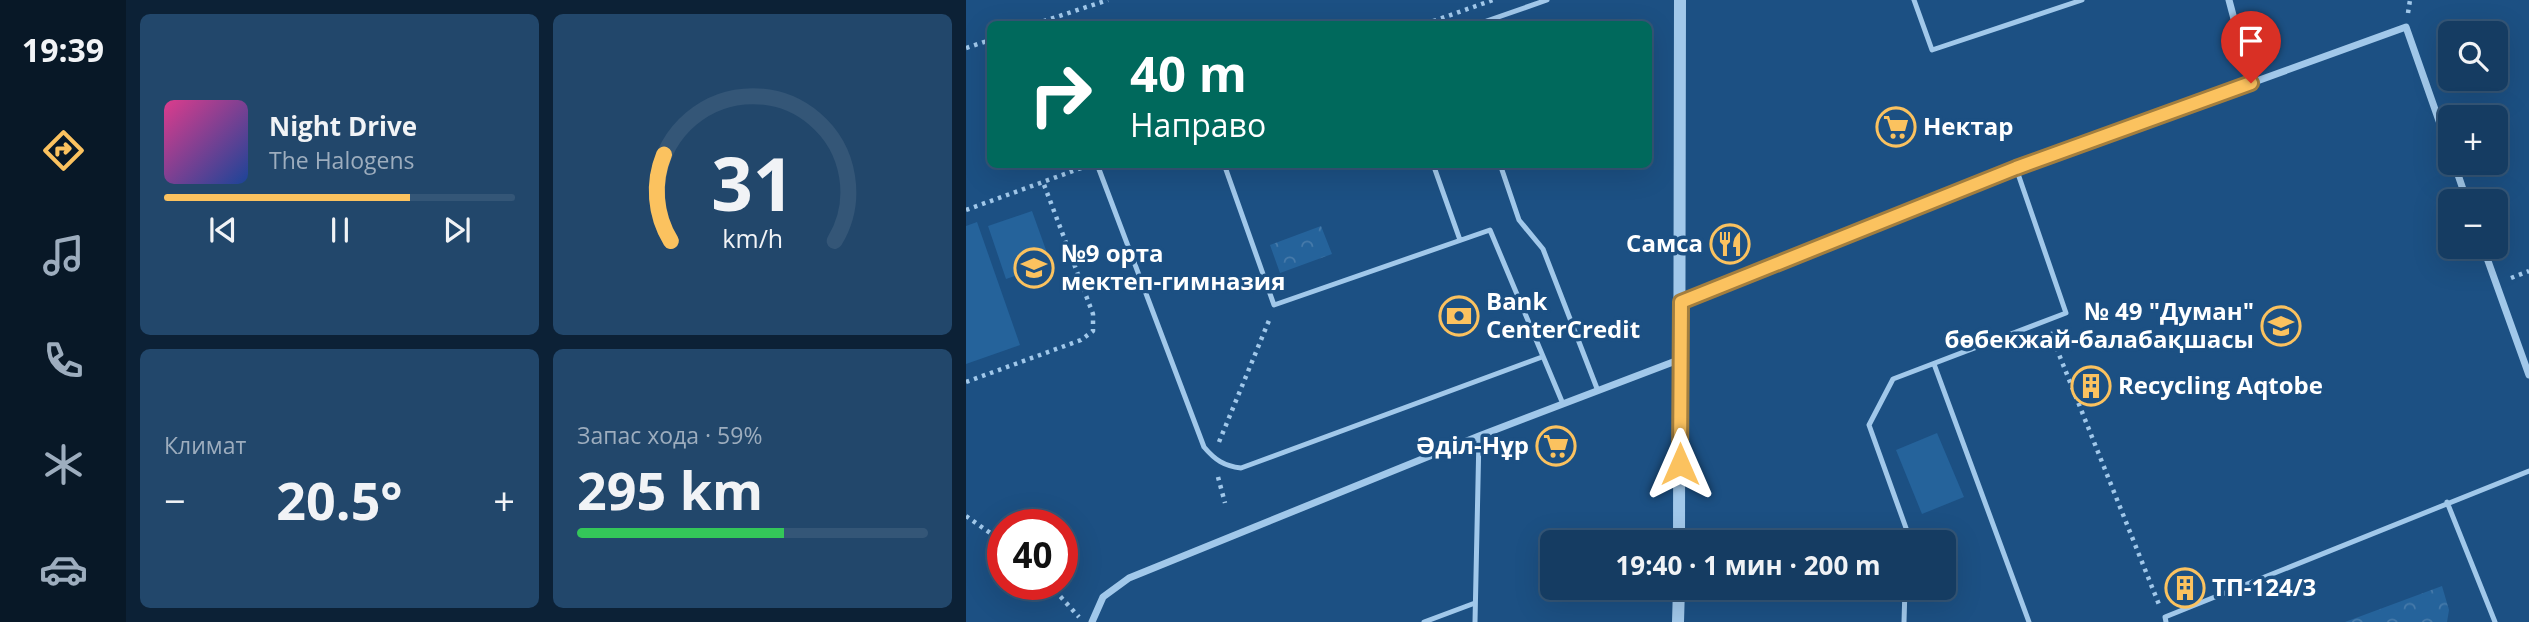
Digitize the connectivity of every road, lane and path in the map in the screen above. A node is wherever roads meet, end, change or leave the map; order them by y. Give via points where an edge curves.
1 (1108, 0) edge
2 (1493, 0) edge
3 (1547, 0) edge
4 (1681, 0) edge
5 (1914, 0) edge
6 (2082, 0) edge
7 (2229, 0) edge
8 (1044, 21) edge
9 (1434, 21) edge
10 (1487, 21) edge
11 (987, 41) edge
12 (966, 48) edge
13 (2251, 83) junction
14 (2438, 118) edge
15 (1081, 168) edge
16 (1099, 168) edge
17 (1225, 168) edge
18 (1434, 168) edge
19 (1501, 168) edge
20 (2016, 168) junction
21 (1043, 182) junction
22 (966, 210) edge
23 (1461, 240) junction
24 (2487, 259) edge
25 (2529, 271) edge
26 (2511, 278) dead end
27 (1681, 302) junction
28 (1274, 305) junction
29 (2046, 321) junction
30 (1542, 357) junction
31 (1681, 359) junction
32 (1934, 365) junction
33 (2529, 376) edge
34 (966, 382) edge
35 (1598, 391) junction
36 (1563, 404) junction
37 (1479, 436) junction
38 (1213, 458) junction
39 (2529, 471) edge
40 (2448, 502) junction
41 (1225, 503) dead end
42 (966, 516) edge
43 (1679, 530) edge
44 (1906, 530) edge
45 (987, 531) edge
46 (1063, 600) edge
47 (1679, 600) edge
48 (1905, 600) edge
49 (1475, 603) junction
50 (2165, 620) edge
51 (1083, 622) edge
52 (1092, 622) edge
53 (1424, 622) edge
54 (1475, 622) edge
55 (1678, 622) edge
56 (1904, 622) edge
57 (2029, 622) edge
58 (2495, 622) edge

1 - 8 path
2 - 9 path
3 - 10 lane
4 - 27 street
5 - 6 lane via 1932,50
7 - 13 street
11 - 12 path
13 - 14 street via 2406,27
13 - 20 street
15 - 21 path
16 - 38 lane via 1204,447
17 - 28 lane
18 - 23 lane
19 - 35 lane via 1519,220 1543,249
20 - 27 street
20 - 29 lane via 2066,313
21 - 22 path
21 - 34 path via 1093,314 1093,331 1081,341
23 - 28 lane
23 - 30 lane via 1490,230
24 - 33 street
25 - 26 path
27 - 31 street
28 - 38 path
29 - 32 lane
29 - 50 path
30 - 36 lane
30 - 38 lane via 1241,468
31 - 35 street
31 - 43 street
32 - 44 lane via 1893,379 1869,425
32 - 57 lane
35 - 36 street
36 - 37 street
37 - 49 lane
37 - 52 street via 1129,578 1102,597
38 - 41 path
39 - 40 lane
40 - 50 lane
40 - 58 lane
42 - 45 path
46 - 51 path
47 - 55 street
48 - 56 lane
49 - 53 lane
49 - 54 lane

